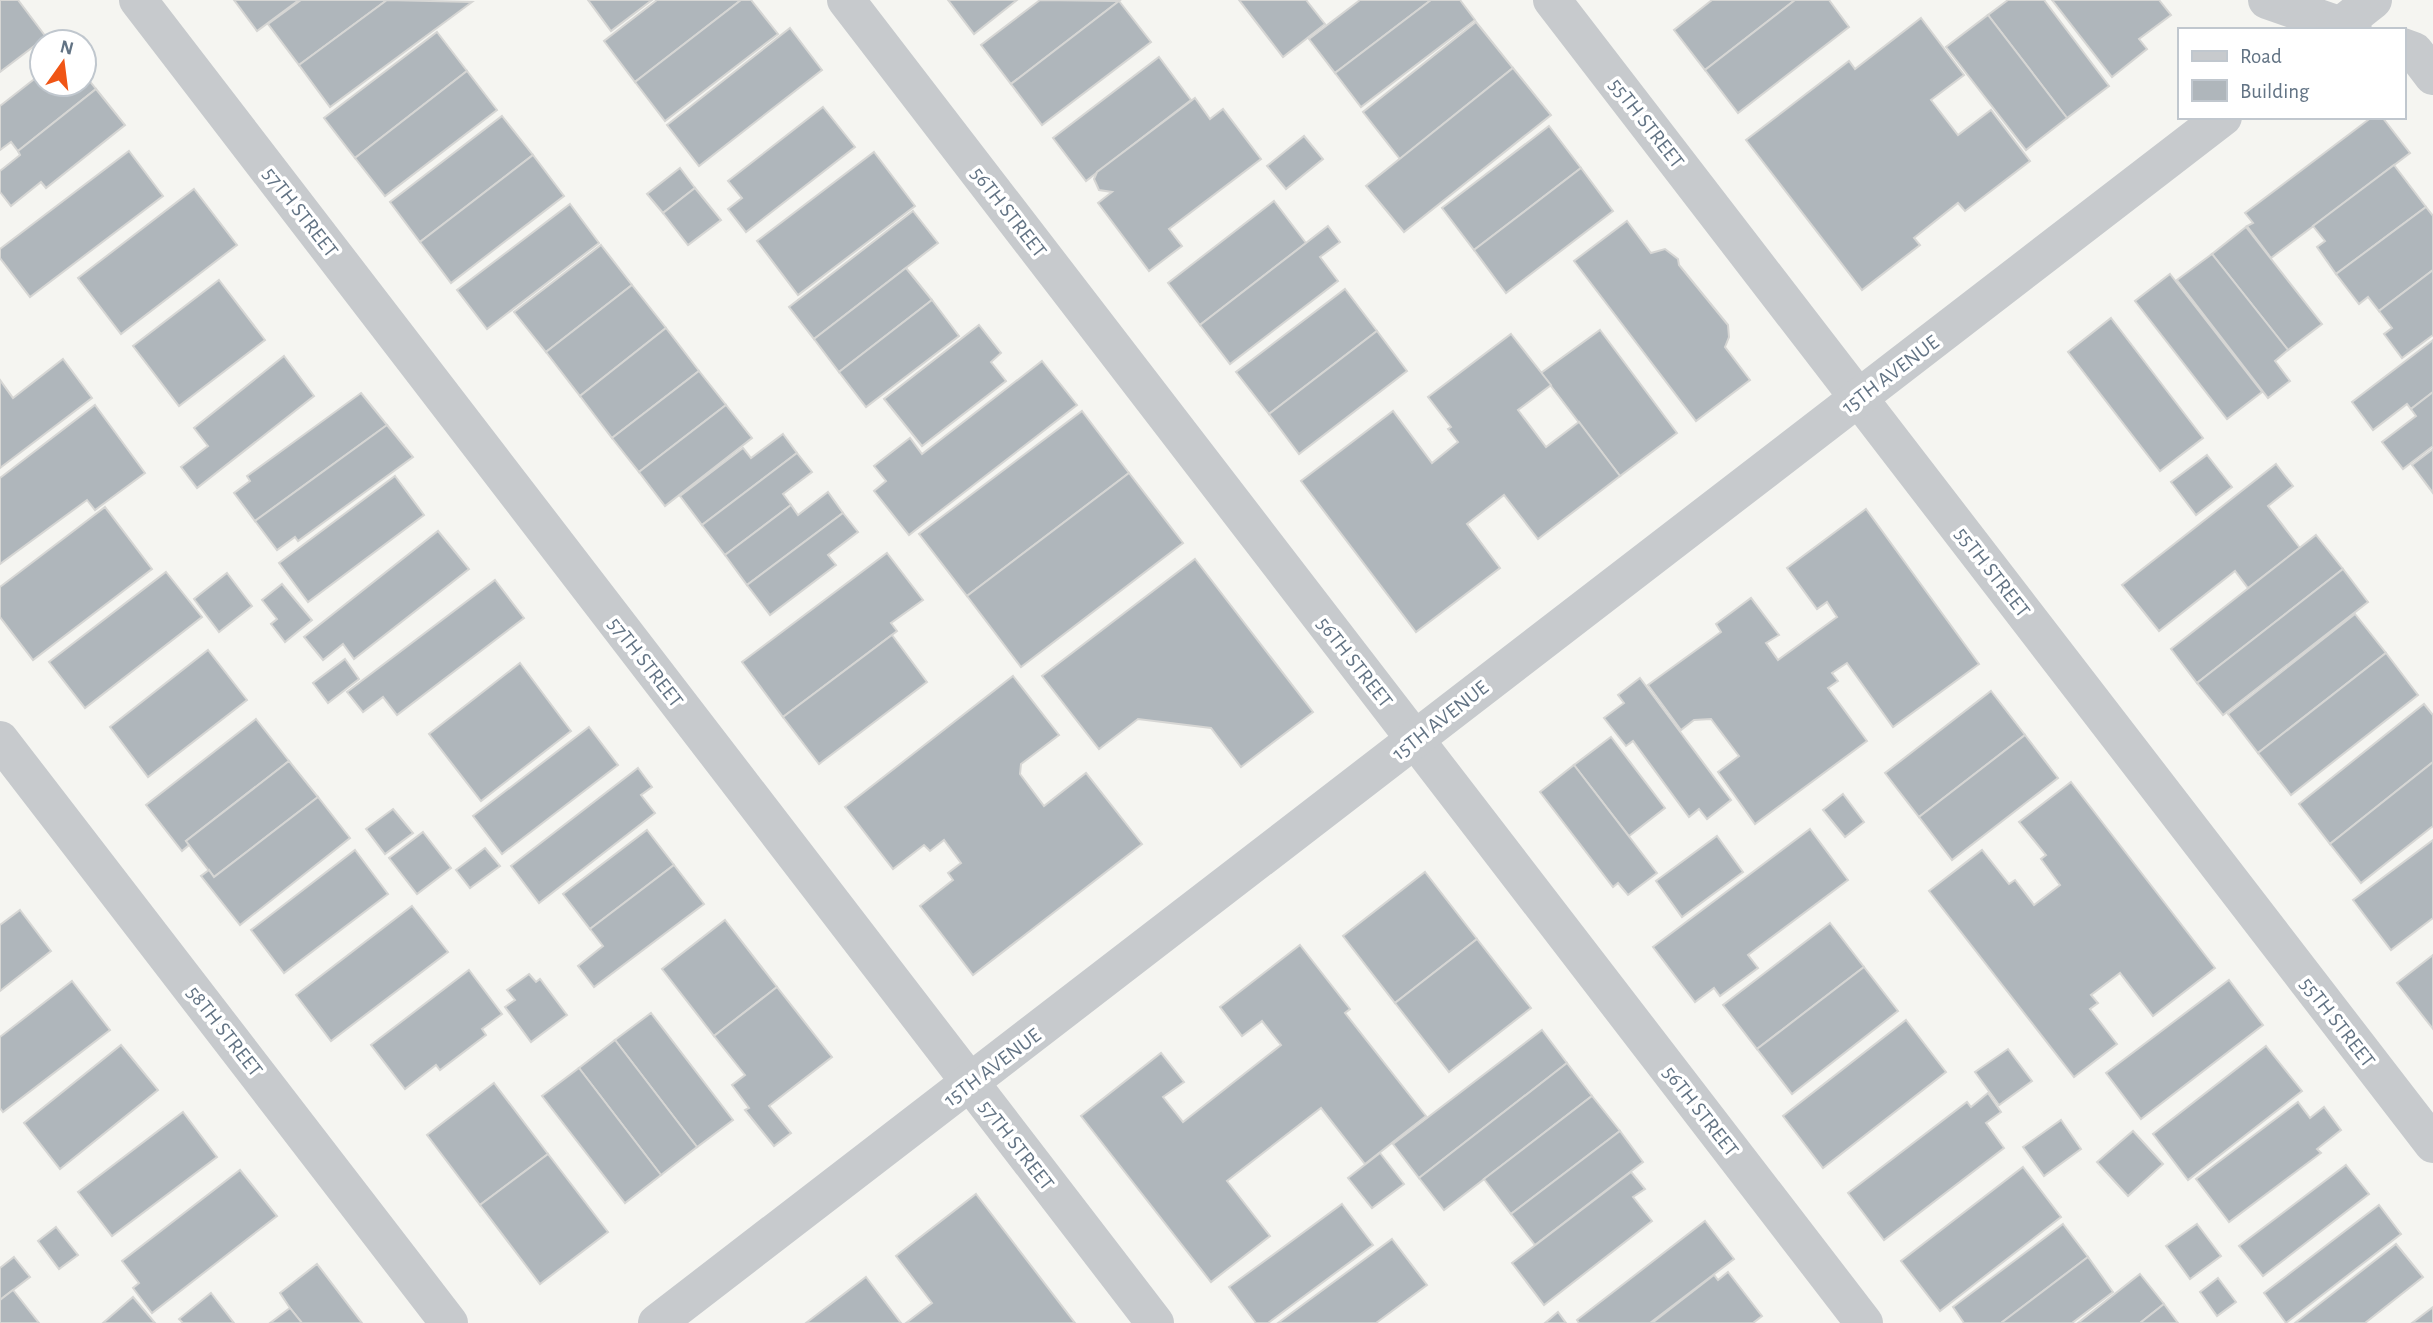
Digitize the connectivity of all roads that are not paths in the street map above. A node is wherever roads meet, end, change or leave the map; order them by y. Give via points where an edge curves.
1 (138, 0) edge
2 (846, 0) edge
3 (1552, 0) edge
4 (2267, 0) edge
5 (2373, 0) edge
6 (2343, 28) edge
7 (2405, 48) edge
8 (2433, 76) edge
9 (2220, 119) edge
10 (1858, 398) junction
11 (0, 740) edge
12 (1415, 740) junction
13 (970, 1083) junction
14 (2433, 1144) edge
15 (449, 1323) edge
16 (657, 1323) edge
17 (1155, 1323) edge
18 (1864, 1323) edge

1 - 13 street, 57TH STREET
2 - 12 street, 56TH STREET
3 - 10 street, 55TH STREET
4 - 6 street
5 - 6 street
7 - 8 street via 2414,51
9 - 10 street, 15TH AVENUE
10 - 12 street, 15TH AVENUE
10 - 14 street, 55TH STREET
11 - 15 street, 58TH STREET
12 - 13 street, 15TH AVENUE
12 - 18 street, 56TH STREET
13 - 16 street, 15TH AVENUE
13 - 17 street, 57TH STREET

